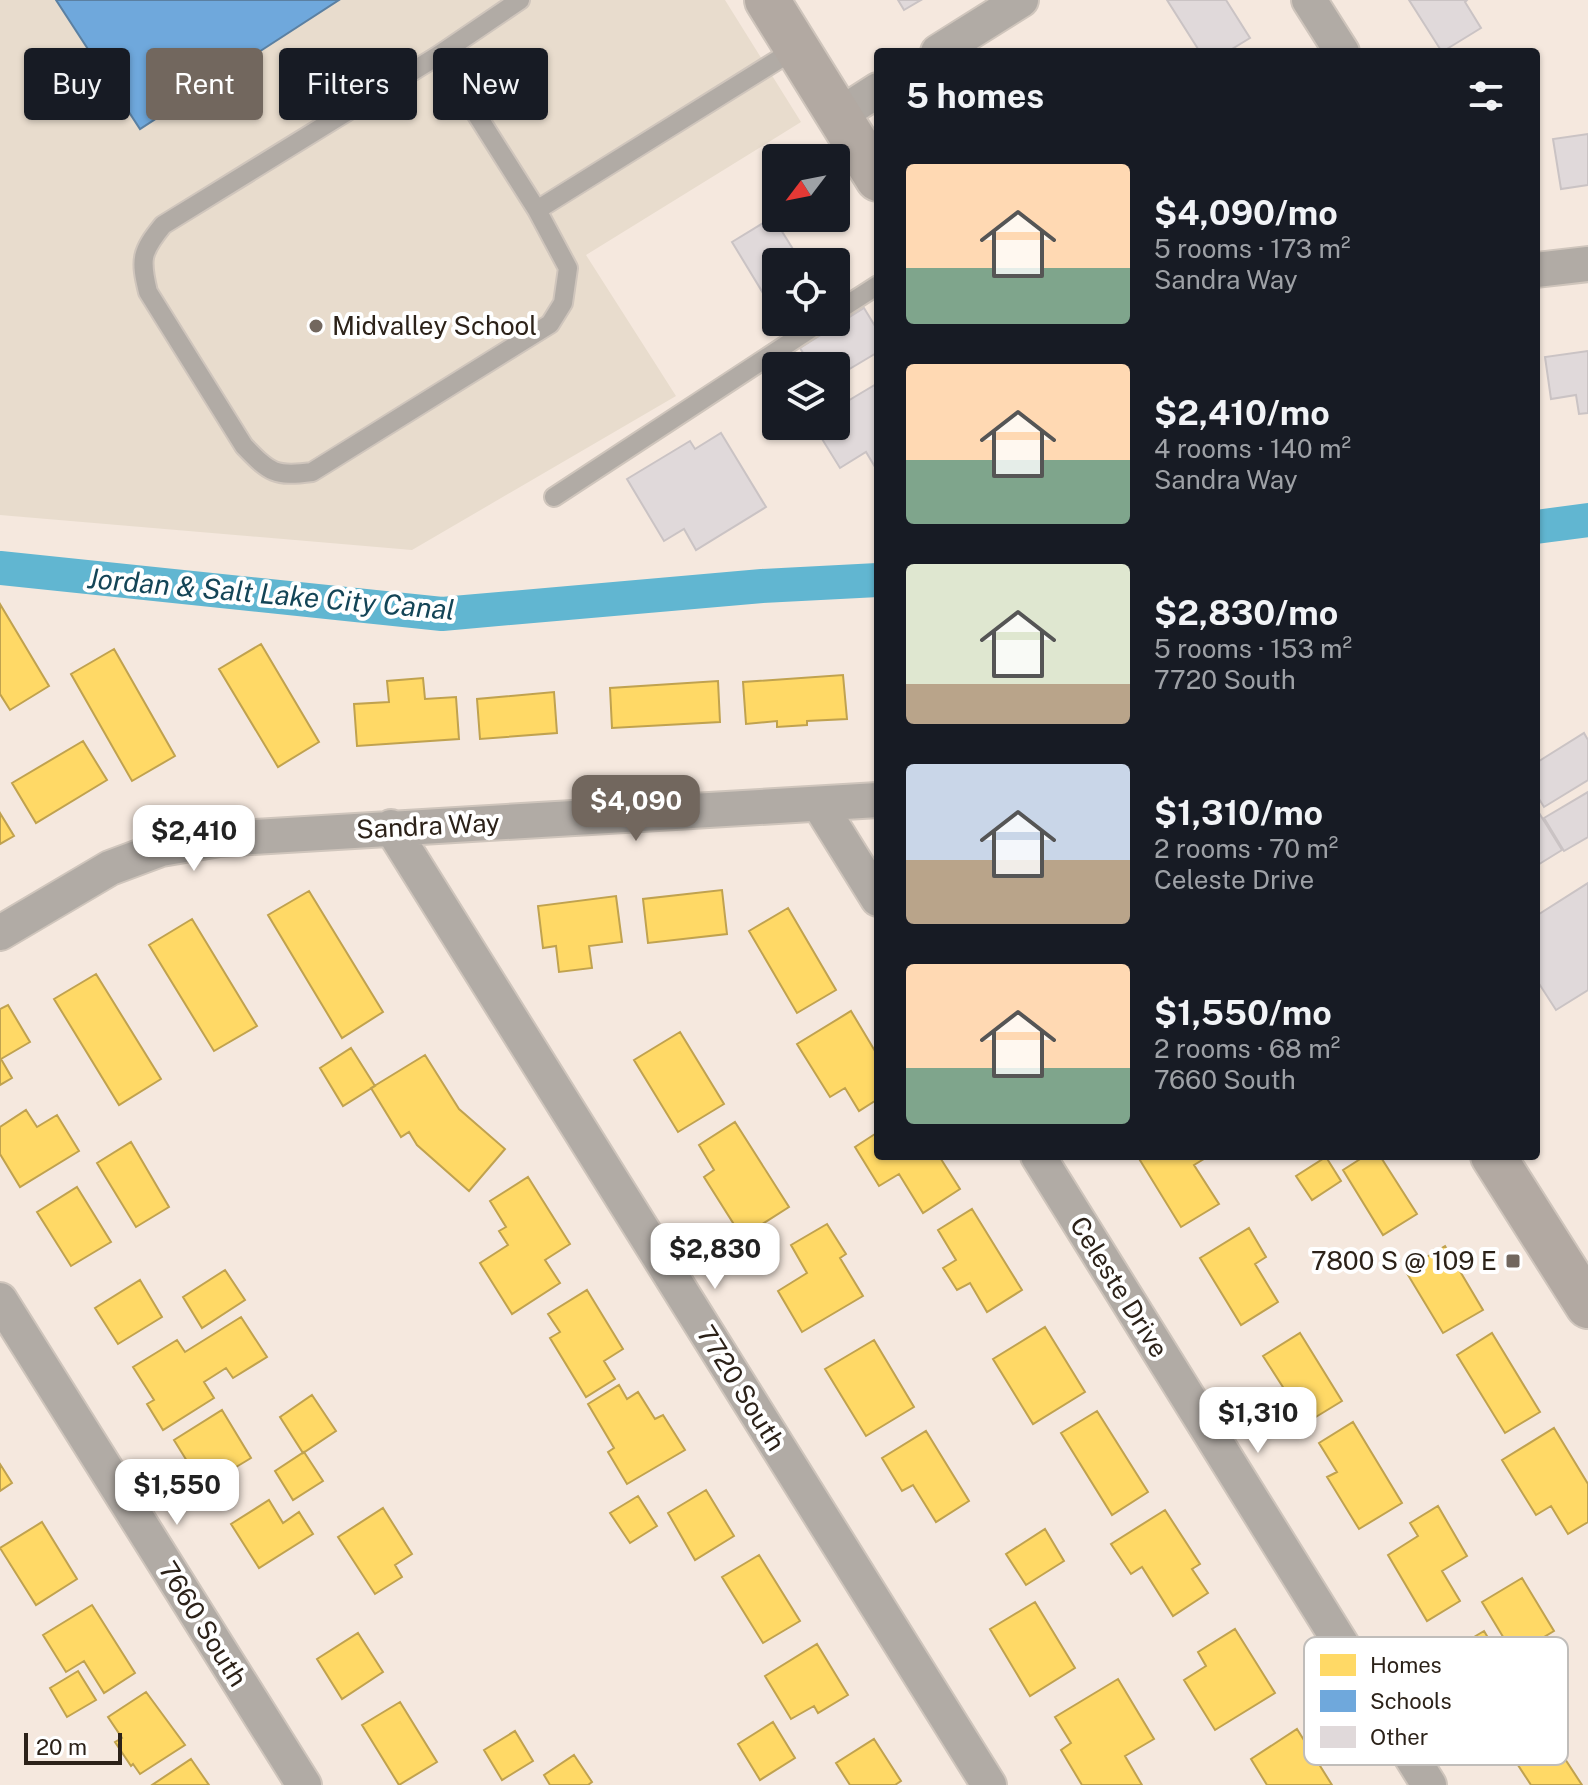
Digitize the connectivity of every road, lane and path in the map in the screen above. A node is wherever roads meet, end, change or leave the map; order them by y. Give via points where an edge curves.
1 (520, 0) edge
2 (767, 0) edge
3 (1021, 0) edge
4 (1309, 0) edge
5 (449, 48) edge
6 (797, 48) junction
7 (944, 48) edge
8 (1339, 48) edge
9 (433, 59) edge
10 (874, 93) edge
11 (839, 115) junction
12 (480, 120) edge
13 (874, 172) edge
14 (537, 210) junction
15 (1588, 264) edge
16 (1540, 270) edge
17 (874, 288) edge
18 (850, 303) edge
19 (800, 336) edge
20 (554, 497) dead end
21 (874, 800) edge
22 (819, 804) junction
23 (391, 827) junction
24 (874, 893) edge
25 (0, 933) edge
26 (1040, 1160) edge
27 (1496, 1160) edge
28 (0, 1300) edge
29 (1588, 1306) edge
30 (1337, 1637) edge
31 (1417, 1765) edge
32 (304, 1785) edge
33 (989, 1785) edge
34 (1429, 1785) edge

1 - 5 lane
2 - 6 main road
3 - 7 street
4 - 8 street
6 - 11 main road
6 - 14 lane
9 - 14 lane via 163,225 148,244 142,266 148,292 244,446 262,465 285,475 312,472 550,324 563,303 568,268
10 - 11 street
11 - 13 main road
12 - 14 lane
15 - 16 street
17 - 18 lane
19 - 20 lane
21 - 22 street, Sandra Way
22 - 23 street, Sandra Way
22 - 24 street
23 - 25 street, Sandra Way via 219,839 161,849 110,868
23 - 33 street, 7720 South
26 - 30 street, Celeste Drive
27 - 29 main road
28 - 32 street, 7660 South
31 - 34 street, Celeste Drive

